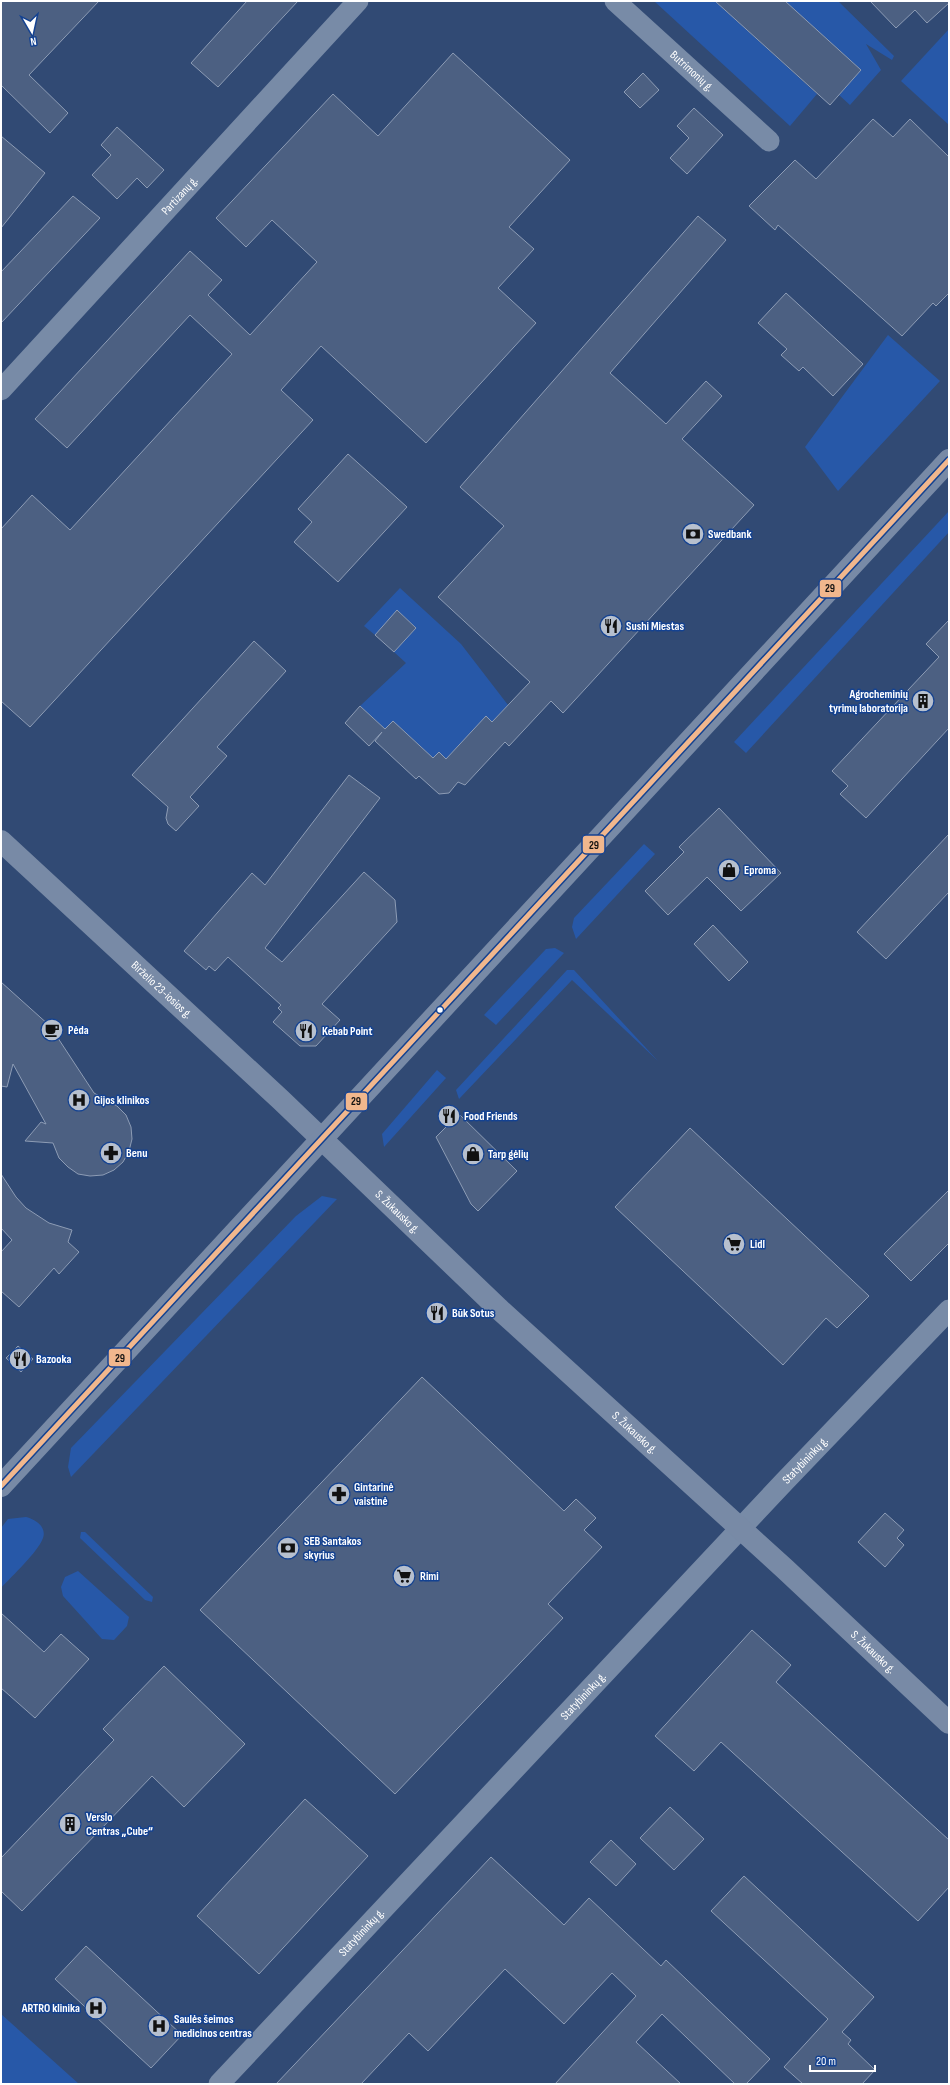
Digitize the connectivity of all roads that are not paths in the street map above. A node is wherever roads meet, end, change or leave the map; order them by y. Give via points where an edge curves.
1 (358, 1) edge
2 (615, 1) edge
3 (769, 141) dead end
4 (1, 390) edge
5 (949, 460) edge
6 (1, 841) edge
7 (322, 1140) junction
8 (949, 1310) edge
9 (1, 1486) edge
10 (740, 1528) junction
11 (949, 1723) edge
12 (219, 2084) edge

1 - 4 street, Partizanų g.
2 - 3 street, Butrimonių g.
5 - 7 main road
6 - 7 main road, Birželio 23-iosios g.
7 - 9 main road
7 - 10 main road, S. Žukausko g. via 499,1309
8 - 10 street, Statybininkų g.
10 - 11 main road, S. Žukausko g.
10 - 12 street, Statybininkų g.

